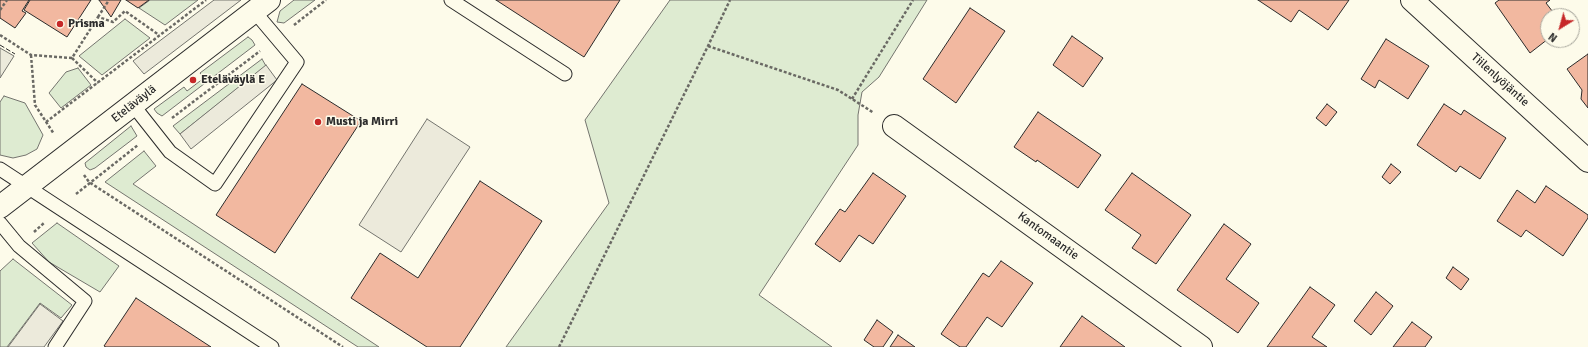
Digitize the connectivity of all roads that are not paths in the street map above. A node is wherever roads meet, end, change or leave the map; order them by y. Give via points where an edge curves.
1 (451, 0) edge
2 (1412, 0) edge
3 (261, 5) edge
4 (565, 74) dead end
5 (133, 105) junction
6 (894, 126) road end
7 (1588, 161) edge
8 (0, 169) edge
9 (27, 186) junction
10 (0, 207) edge
11 (0, 223) edge
12 (55, 347) edge
13 (272, 347) edge
14 (1201, 347) edge

1 - 4 lane
2 - 7 street, Tiilenlyöjäntie
3 - 5 street, Eteläväylä
3 - 5 lane via 297,62 215,184 170,152
5 - 9 street, Eteläväylä
6 - 14 street, Kantomaantie
8 - 9 lane
9 - 10 street, Eteläväylä
9 - 13 lane
11 - 12 lane via 19,246 85,301

